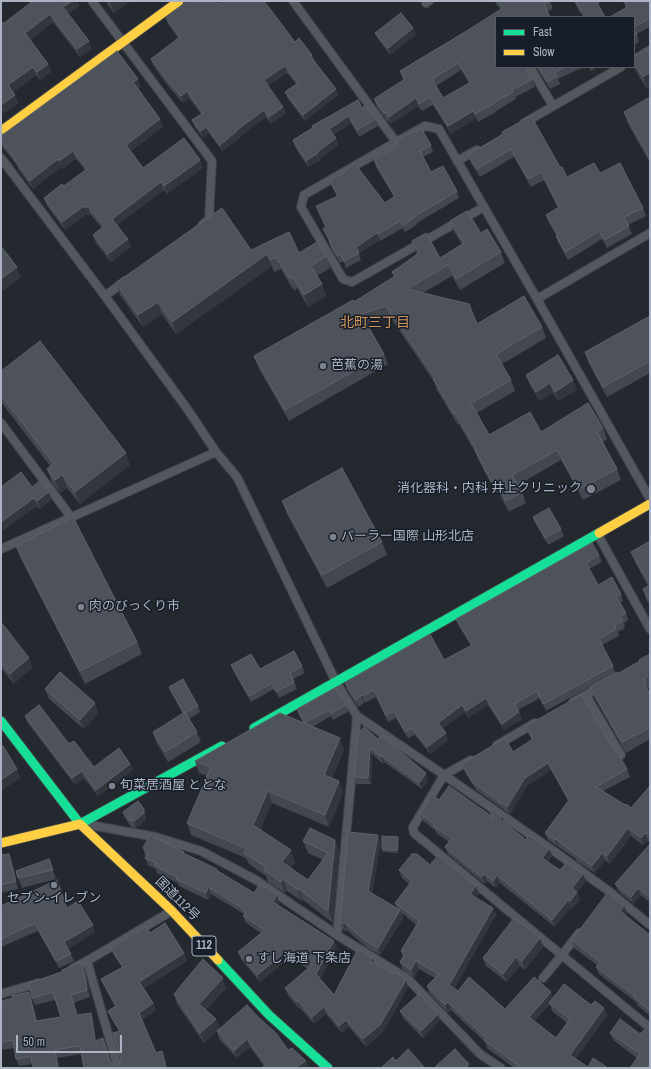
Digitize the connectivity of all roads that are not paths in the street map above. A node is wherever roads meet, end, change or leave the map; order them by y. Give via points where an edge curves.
1 (92, 1) edge
2 (178, 1) edge
3 (293, 1) edge
4 (123, 42) junction
5 (650, 50) edge
6 (635, 59) edge
7 (531, 68) edge
8 (619, 68) edge
9 (553, 106) junction
10 (519, 126) edge
11 (1, 131) edge
12 (396, 142) junction
13 (485, 146) edge
14 (1, 158) edge
15 (457, 161) junction
16 (484, 207) junction
17 (197, 228) edge
18 (650, 234) edge
19 (129, 278) edge
20 (105, 296) junction
21 (537, 299) junction
22 (1, 423) edge
23 (216, 452) junction
24 (650, 499) edge
25 (650, 504) edge
26 (71, 517) junction
27 (598, 534) junction
28 (1, 549) edge
29 (650, 628) edge
30 (336, 682) junction
31 (605, 684) edge
32 (586, 695) junction
33 (568, 705) edge
34 (356, 716) junction
35 (543, 718) edge
36 (1, 721) edge
37 (248, 731) edge
38 (228, 743) edge
39 (490, 749) edge
40 (621, 755) edge
41 (477, 756) edge
42 (444, 775) junction
43 (80, 824) junction
44 (1, 843) edge
45 (172, 911) junction
46 (586, 924) edge
47 (650, 925) edge
48 (337, 935) junction
49 (562, 955) junction
50 (88, 961) junction
51 (69, 970) edge
52 (543, 978) dead end
53 (43, 982) edge
54 (1, 994) edge
55 (650, 1028) edge
56 (118, 1068) edge
57 (328, 1068) edge
58 (501, 1068) edge

1 - 4 lane
2 - 4 main road
3 - 12 lane
4 - 11 main road
4 - 17 lane via 212,161 209,219
5 - 6 lane
7 - 9 lane
8 - 9 lane
9 - 10 lane
12 - 15 lane via 425,126 439,128
12 - 16 lane via 304,195 302,207 343,279 352,282
13 - 15 lane
14 - 20 lane
15 - 16 lane
16 - 21 lane
18 - 21 lane
19 - 20 lane
20 - 23 lane
21 - 24 lane
22 - 26 lane
23 - 26 lane
23 - 30 lane via 237,477
25 - 27 main road
26 - 28 lane
27 - 29 lane
27 - 30 main road
30 - 34 lane
30 - 37 main road
31 - 32 lane
32 - 33 lane
32 - 40 lane
34 - 42 lane
34 - 48 lane
35 - 39 lane
36 - 43 main road, 国道112号
38 - 43 main road
41 - 42 lane
42 - 47 lane via 558,854
42 - 49 lane via 413,827 414,834
43 - 44 main road
43 - 45 main road, 国道112号 / 112
43 - 48 lane via 156,837 201,851 256,880
45 - 50 lane
45 - 57 main road, 国道112号 / 112 via 269,1015
46 - 49 lane
48 - 58 lane via 408,979 480,1054
49 - 52 lane
49 - 55 lane
50 - 51 lane
50 - 56 lane
53 - 54 lane

